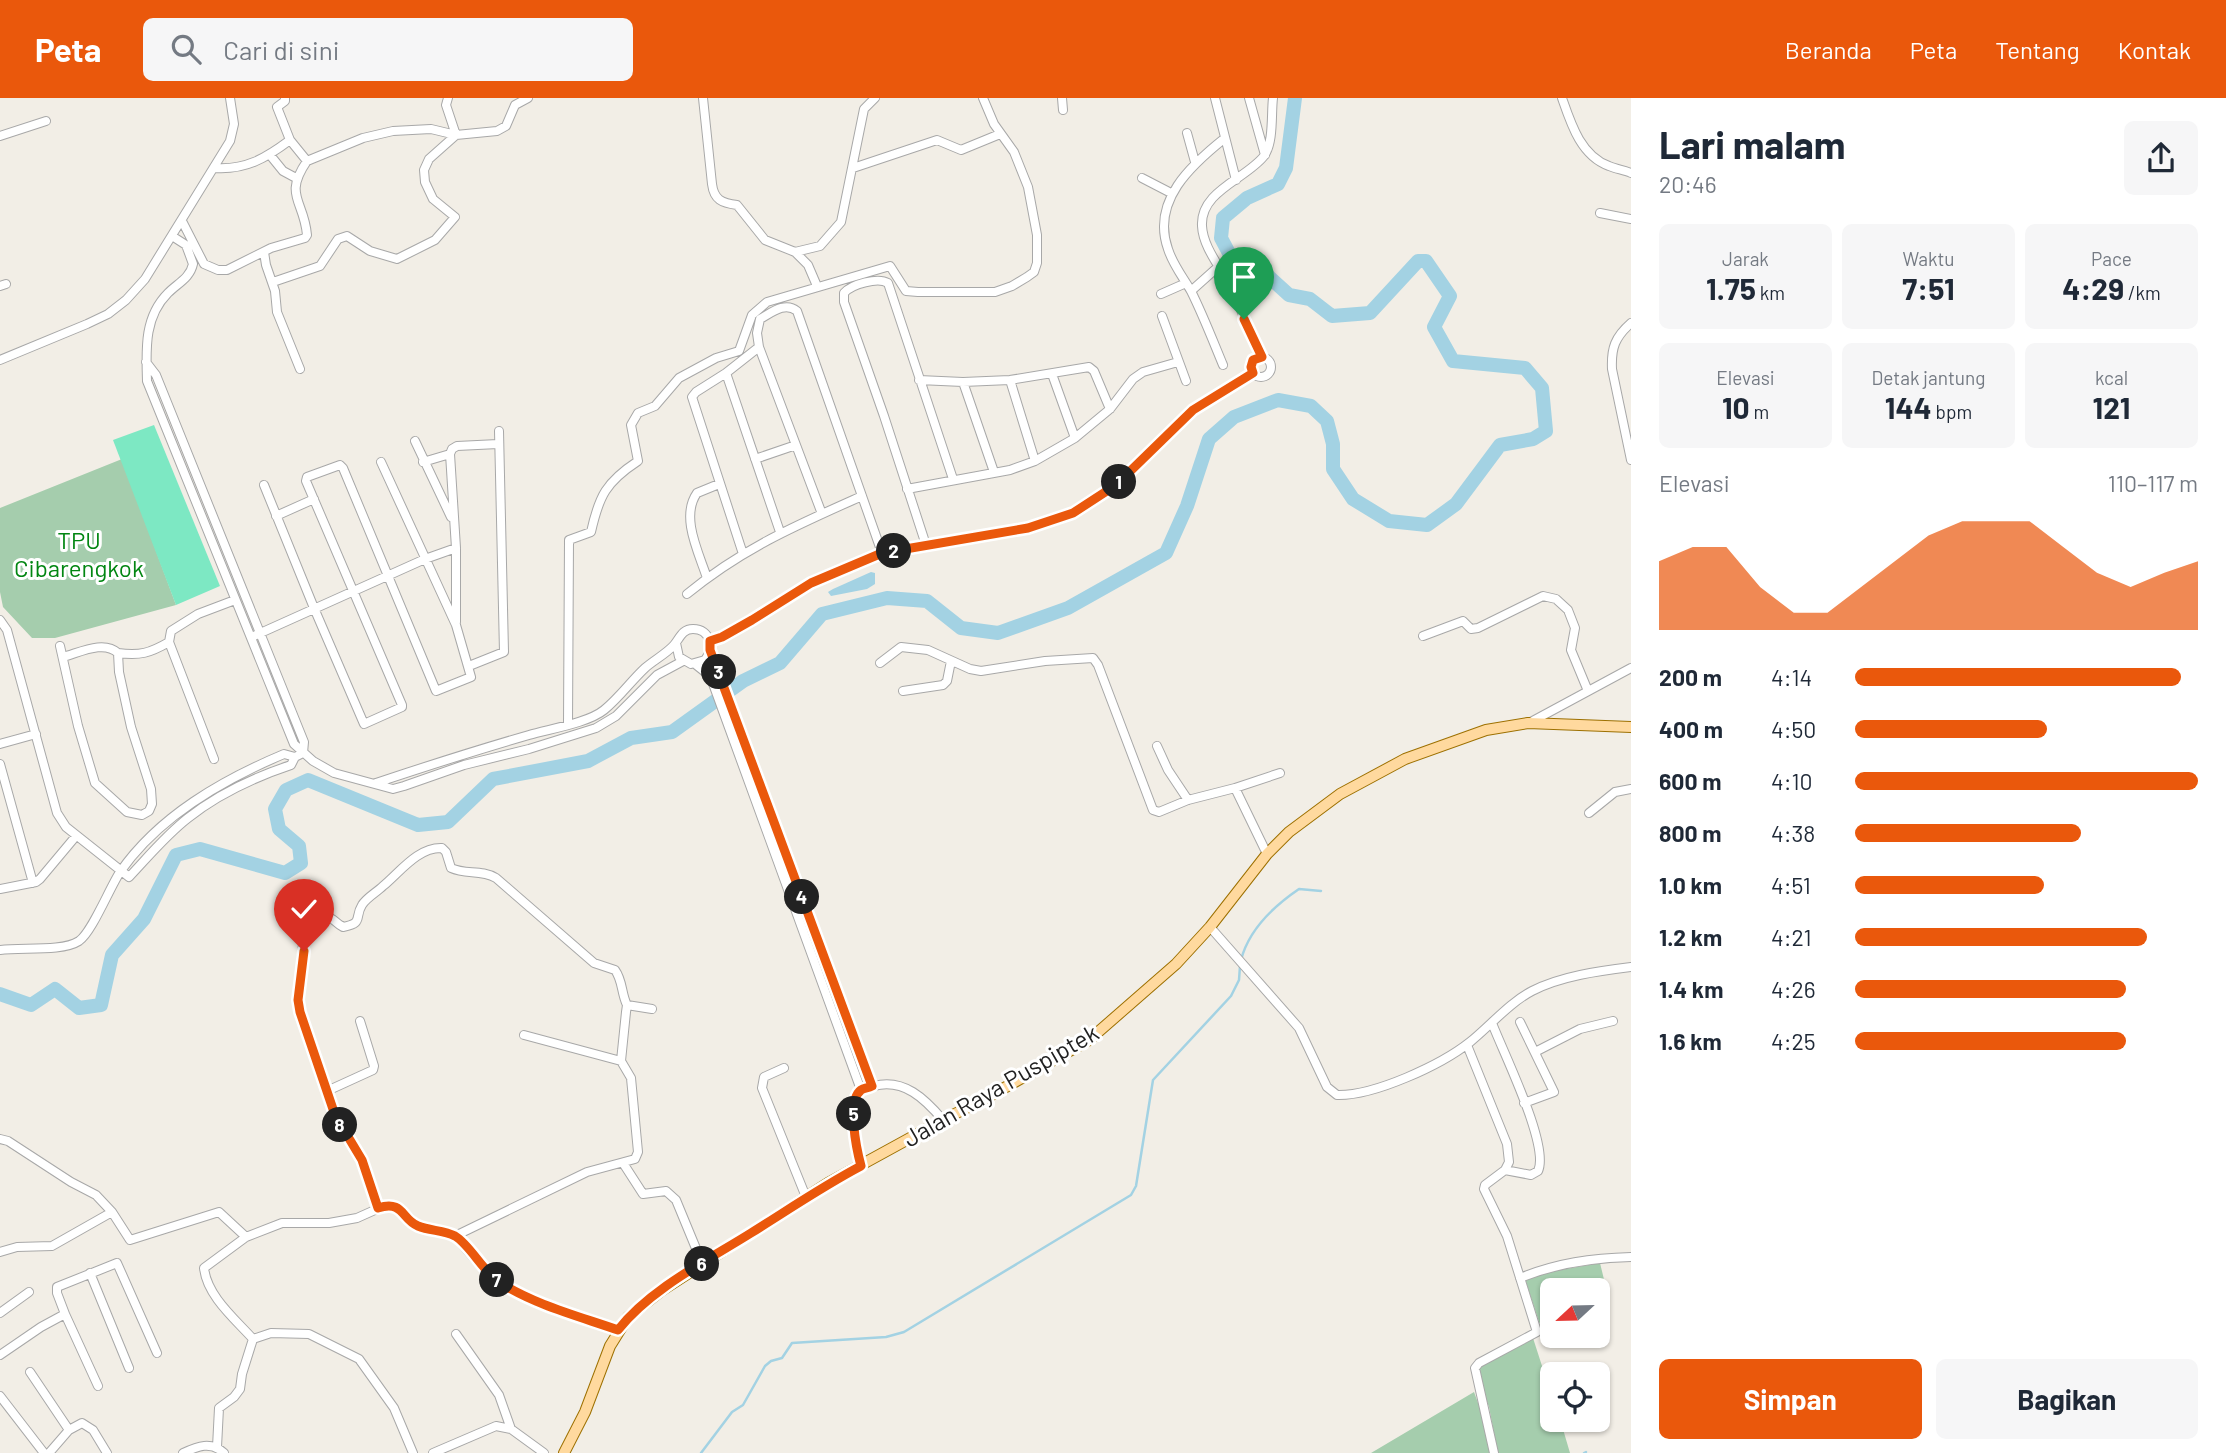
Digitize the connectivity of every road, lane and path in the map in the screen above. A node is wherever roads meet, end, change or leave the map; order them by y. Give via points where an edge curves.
1 (230, 98) edge
2 (285, 98) edge
3 (448, 98) edge
4 (528, 98) edge
5 (703, 98) edge
6 (875, 98) edge
7 (983, 98) edge
8 (1062, 98) edge
9 (1214, 98) edge
10 (1249, 98) edge
11 (1273, 98) edge
12 (1562, 98) edge
13 (1063, 110) dead end
14 (46, 121) dead end
15 (1187, 133) dead end
16 (1000, 134) junction
17 (456, 135) junction
18 (0, 136) edge
19 (1225, 138) junction
20 (290, 140) junction
21 (270, 155) junction
22 (1265, 155) junction
23 (307, 161) junction
24 (1195, 162) junction
25 (215, 168) junction
26 (853, 168) junction
27 (1631, 173) edge
28 (296, 178) junction
29 (1142, 178) dead end
30 (1236, 180) junction
31 (1171, 193) junction
32 (1600, 213) dead end
33 (1631, 219) edge
34 (181, 221) junction
35 (172, 236) junction
36 (264, 252) junction
37 (795, 252) junction
38 (1219, 266) junction
39 (273, 282) junction
40 (817, 286) junction
41 (1189, 287) junction
42 (1161, 294) dead end
43 (1162, 316) dead end
44 (1631, 323) edge
45 (760, 347) junction
46 (1, 357) edge
47 (1262, 357) junction
48 (146, 362) junction
49 (1178, 362) junction
50 (1223, 365) dead end
51 (300, 369) dead end
52 (726, 373) junction
53 (1253, 373) junction
54 (1052, 374) junction
55 (919, 380) junction
56 (1010, 380) junction
57 (1186, 381) dead end
58 (963, 382) junction
59 (1110, 409) junction
60 (499, 431) dead end
61 (1075, 438) junction
62 (415, 441) dead end
63 (498, 444) junction
64 (796, 445) junction
65 (450, 454) junction
66 (755, 459) junction
67 (1631, 460) edge
68 (1035, 461) junction
69 (381, 462) dead end
70 (423, 462) junction
71 (994, 472) junction
72 (953, 479) junction
73 (719, 484) junction
74 (264, 485) dead end
75 (907, 489) junction
76 (862, 496) junction
77 (314, 499) junction
78 (822, 514) junction
79 (276, 516) junction
80 (453, 520) junction
81 (780, 532) junction
82 (926, 545) junction
83 (456, 548) junction
84 (226, 550) junction
85 (882, 553) junction
86 (217, 554) junction
87 (743, 554) junction
88 (425, 559) junction
89 (388, 576) junction
90 (707, 578) junction
91 (352, 591) junction
92 (687, 594) dead end
93 (235, 600) junction
94 (314, 608) junction
95 (0, 620) edge
96 (456, 625) junction
97 (259, 634) junction
98 (1423, 636) dead end
99 (250, 637) junction
100 (169, 642) junction
101 (676, 643) junction
102 (61, 646) dead end
103 (710, 646) junction
104 (118, 653) junction
105 (63, 657) junction
106 (682, 661) junction
107 (951, 661) junction
108 (880, 663) dead end
109 (695, 664) junction
110 (469, 666) junction
111 (1631, 668) edge
112 (903, 691) dead end
113 (1588, 691) junction
114 (1528, 723) junction
115 (568, 724) junction
116 (1631, 727) edge
117 (36, 734) junction
118 (0, 744) edge
119 (1157, 746) dead end
120 (299, 755) junction
121 (214, 759) dead end
122 (435, 762) junction
123 (0, 764) edge
124 (440, 774) junction
125 (1280, 774) dead end
126 (229, 779) junction
127 (376, 783) junction
128 (1235, 788) junction
129 (236, 789) junction
130 (1631, 789) edge
131 (1188, 800) junction
132 (1589, 813) dead end
133 (76, 835) junction
134 (1267, 854) junction
135 (121, 870) junction
136 (33, 883) junction
137 (0, 889) edge
138 (1210, 927) junction
139 (0, 950) edge
140 (1631, 967) edge
141 (627, 1005) junction
142 (652, 1009) dead end
143 (360, 1021) dead end
144 (1613, 1021) dead end
145 (1520, 1022) dead end
146 (1492, 1023) junction
147 (524, 1035) dead end
148 (1467, 1045) junction
149 (1535, 1052) junction
150 (621, 1061) junction
151 (784, 1068) dead end
152 (872, 1086) junction
153 (861, 1090) junction
154 (327, 1091) junction
155 (1524, 1103) junction
156 (943, 1119) junction
157 (0, 1139) edge
158 (623, 1163) junction
159 (861, 1166) junction
160 (1505, 1170) junction
161 (806, 1197) junction
162 (378, 1208) junction
163 (112, 1212) junction
164 (455, 1236) junction
165 (246, 1237) junction
166 (0, 1252) edge
167 (1631, 1257) edge
168 (702, 1264) junction
169 (90, 1273) junction
170 (1520, 1278) junction
171 (29, 1292) dead end
172 (0, 1314) edge
173 (65, 1314) junction
174 (618, 1330) junction
175 (456, 1334) dead end
176 (253, 1339) junction
177 (157, 1353) dead end
178 (0, 1355) edge
179 (129, 1368) dead end
180 (30, 1372) dead end
181 (98, 1386) dead end
182 (0, 1396) edge
183 (511, 1429) junction
184 (69, 1430) junction
185 (221, 1450) edge
186 (44, 1453) edge
187 (49, 1453) edge
188 (107, 1453) edge
189 (183, 1453) edge
190 (413, 1453) edge
191 (433, 1453) edge
192 (544, 1453) edge
193 (564, 1453) edge
194 (1494, 1453) edge

1 - 25 street via 234,130
2 - 20 street via 277,107
3 - 17 street
4 - 17 street via 515,105 502,130
5 - 37 street via 715,196 737,205 765,240
6 - 26 street via 864,109
7 - 16 street
8 - 13 street
9 - 19 street
10 - 22 street
11 - 22 street
12 - 27 street via 1591,156
14 - 18 street
15 - 24 street
16 - 26 street via 961,150 937,140
16 - 40 street via 1017,159 1031,201 1037,243 1034,272 1012,286 982,293 906,291 890,266
17 - 23 street via 431,129 393,131
17 - 39 street via 429,159 424,170 433,199 455,217 435,240 397,259 370,251 347,236 338,239 320,266
19 - 24 street
19 - 30 street
20 - 21 street
20 - 23 street
21 - 25 street via 247,166
21 - 28 street
22 - 30 street
23 - 28 street
24 - 31 street
25 - 34 street
26 - 37 street via 841,222 820,246
28 - 36 street via 307,235
29 - 31 street
30 - 38 street via 1215,195 1202,224
31 - 41 street via 1164,219 1165,242
32 - 33 street
34 - 35 street
34 - 36 street via 211,269 227,270
35 - 46 street via 145,279 119,306 87,324
35 - 48 street via 186,245 193,264 156,309 149,326
36 - 39 street
37 - 40 street via 808,265
38 - 41 street
38 - 47 street
39 - 51 street via 277,312
40 - 115 street via 767,302 751,315 739,351 680,378 655,406 638,412 631,425 638,461 621,472 598,500 591,532 569,540
41 - 42 street
41 - 50 street
43 - 49 street
44 - 67 street via 1615,340 1611,353
45 - 52 street
45 - 64 street
45 - 76 street via 760,319 778,309 796,309
47 - 53 street via 1253,360
47 - 53 street via 1270,363 1270,370 1263,376
48 - 84 street via 156,375
48 - 86 street via 147,381
49 - 57 street
49 - 59 street via 1143,372
52 - 66 street
52 - 73 street via 692,397
53 - 82 street via 1193,410 1116,485 1073,513 1028,528
54 - 56 street
54 - 59 street via 1091,367
54 - 61 street
55 - 58 street
55 - 72 street
55 - 75 street via 888,283 882,280 847,289 844,302
56 - 58 street
56 - 68 street
58 - 71 street
59 - 61 street
60 - 63 street
61 - 68 street
62 - 70 street
63 - 65 street via 457,446
63 - 110 street via 504,652
64 - 66 street
64 - 78 street
65 - 70 street
65 - 80 street
66 - 81 street
68 - 71 street
69 - 88 street
70 - 80 street
71 - 72 street
72 - 75 street
73 - 87 street
73 - 90 street via 697,493 692,503 691,529
74 - 79 street
75 - 82 street
76 - 78 street
76 - 85 street
77 - 79 street
77 - 89 street via 306,477 342,466
77 - 91 street
78 - 81 street
79 - 94 street
80 - 83 street
81 - 87 street
82 - 85 street
83 - 88 street
83 - 96 street
84 - 86 street
84 - 97 street
85 - 103 street via 811,583
86 - 93 street
87 - 90 street
88 - 89 street
88 - 96 street
89 - 91 street
89 - 110 street via 436,691 470,678
90 - 92 street
91 - 94 street
91 - 94 street via 401,707 362,723
93 - 99 street
93 - 100 street via 183,622 171,631
94 - 97 street
95 - 117 street via 7,630
96 - 110 street
97 - 99 street
97 - 120 street via 304,742
98 - 113 street via 1463,621 1471,629 1478,628 1543,596 1556,599 1568,610 1575,628 1571,650
99 - 120 street
100 - 104 street via 136,656
100 - 121 street
101 - 103 street via 692,629 703,632
101 - 106 street
101 - 115 street via 603,711
102 - 105 street
103 - 109 street via 705,660
103 - 152 street
104 - 105 street via 100,646
104 - 105 street via 131,727 151,789 152,804 142,815 127,812 95,783
106 - 109 street
106 - 124 street via 657,675 616,716 596,728
107 - 108 street via 928,650 901,647
107 - 112 street via 943,685
107 - 131 street via 988,671 1093,659 1152,809 1159,812
109 - 153 street via 712,681
111 - 113 street
113 - 114 street
114 - 116 main road, Jalan Raya Puspiptek
114 - 134 main road, Jalan Raya Puspiptek via 1457,739 1384,768 1318,809
115 - 122 street
117 - 118 street
117 - 133 street via 52,801 61,821
119 - 131 street
120 - 126 street via 284,754
120 - 127 street via 334,773
120 - 129 street via 290,765
122 - 124 street
122 - 127 street
123 - 136 street
124 - 127 street via 393,789
125 - 128 street
126 - 129 street
126 - 135 street via 167,821
128 - 131 street
128 - 134 street
129 - 135 street via 187,819 129,877
130 - 132 street via 1615,792
133 - 135 street
133 - 136 street
134 - 138 main road, Jalan Raya Puspiptek
135 - 139 street via 81,940 58,948
136 - 137 street
138 - 148 street via 1299,1028 1327,1087 1337,1095 1356,1094 1412,1075
138 - 156 main road, Jalan Raya Puspiptek via 1176,964 1089,1040
140 - 146 street via 1542,987
141 - 142 street
141 - 150 street
141 - 154 street via 615,970 594,963 496,878 486,872 451,868 444,850 435,848 409,862 366,901 355,923 343,927 327,918 320,927 303,934 298,1000
143 - 154 street via 374,1067
144 - 149 street via 1580,1029
145 - 149 street
146 - 148 street
146 - 155 street
147 - 150 street
148 - 160 street via 1507,1144
149 - 155 street via 1554,1092
150 - 158 street via 631,1077 638,1152 635,1159
151 - 161 street via 764,1077 762,1088
152 - 153 street
152 - 156 street via 885,1083 908,1090
153 - 159 street via 856,1097 854,1125
154 - 162 street via 335,1115 362,1160
155 - 160 street via 1540,1146 1541,1164 1531,1175
156 - 159 main road, Jalan Raya Puspiptek
157 - 163 street via 96,1195
158 - 164 street via 587,1172
158 - 168 street via 643,1194 666,1191 676,1200
159 - 161 main road, Jalan Raya Puspiptek
160 - 170 street via 1484,1189 1504,1227
161 - 168 main road, Jalan Raya Puspiptek
162 - 164 street via 396,1207 418,1226
162 - 165 street via 330,1223 282,1223
163 - 165 street via 130,1240 219,1212
163 - 166 street via 52,1246
164 - 174 street via 499,1282 534,1300
165 - 176 street via 204,1270 216,1297
167 - 170 street via 1580,1260
168 - 174 main road, Jalan Raya Puspiptek via 628,1317
169 - 173 street via 56,1289
169 - 177 street via 117,1263 120,1266
169 - 179 street
170 - 194 street via 1537,1332 1475,1368
171 - 172 street
173 - 178 street
173 - 181 street
174 - 193 main road, Jalan Raya Puspiptek
175 - 183 street via 499,1395
176 - 185 street via 240,1389 219,1408
176 - 190 street via 271,1333 309,1334 359,1359 394,1408
180 - 184 street
182 - 186 street
183 - 191 street via 496,1426
183 - 192 street
184 - 187 street
184 - 188 street via 86,1424
185 - 189 street via 203,1445

